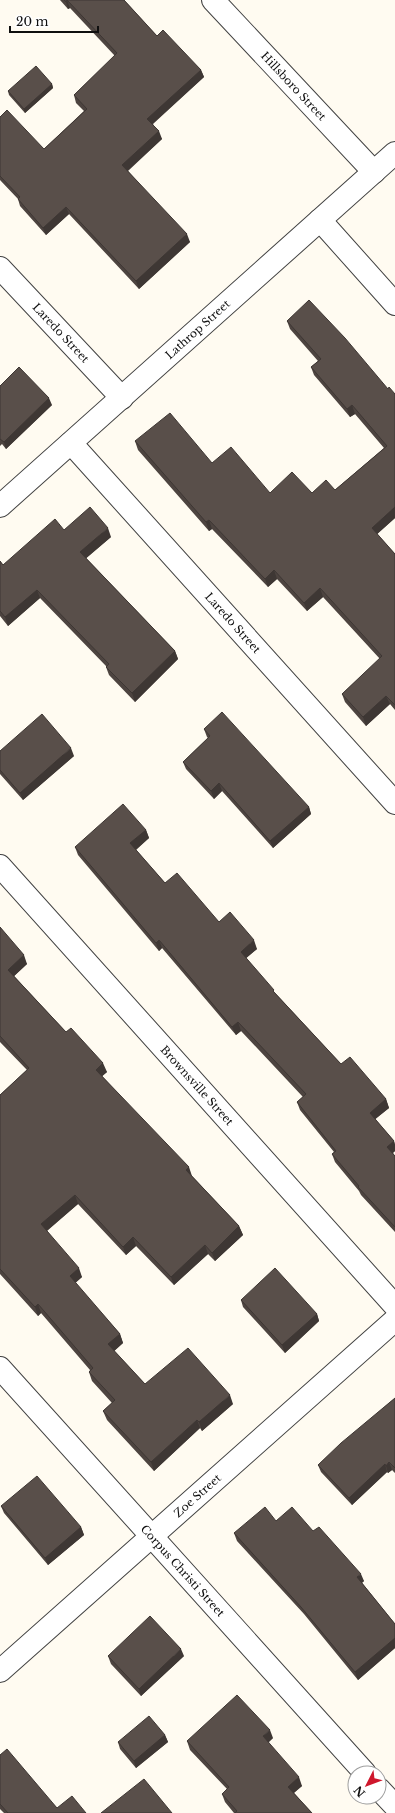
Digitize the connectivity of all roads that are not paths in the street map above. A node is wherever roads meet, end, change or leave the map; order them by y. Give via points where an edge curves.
1 (213, 0) edge
2 (395, 153) edge
3 (374, 172) junction
4 (320, 220) junction
5 (0, 268) edge
6 (395, 304) edge
7 (122, 398) junction
8 (71, 443) junction
9 (0, 506) edge
10 (395, 803) edge
11 (0, 866) edge
12 (395, 1306) edge
13 (395, 1320) edge
14 (0, 1368) edge
15 (151, 1535) junction
16 (0, 1671) edge
17 (358, 1765) edge
18 (387, 1797) edge
19 (395, 1806) edge

1 - 3 street, Hillsboro Street
2 - 3 street, Lathrop Street
3 - 4 street, Lathrop Street
4 - 6 street
4 - 7 street, Lathrop Street
5 - 7 street, Laredo Street
7 - 8 street, Lathrop Street
8 - 9 street, Lathrop Street
8 - 10 street, Laredo Street
11 - 12 street, Brownsville Street
13 - 15 street, Zoe Street
14 - 15 street, Corpus Christi Street
15 - 16 street, Zoe Street
15 - 17 street, Corpus Christi Street
18 - 19 street

